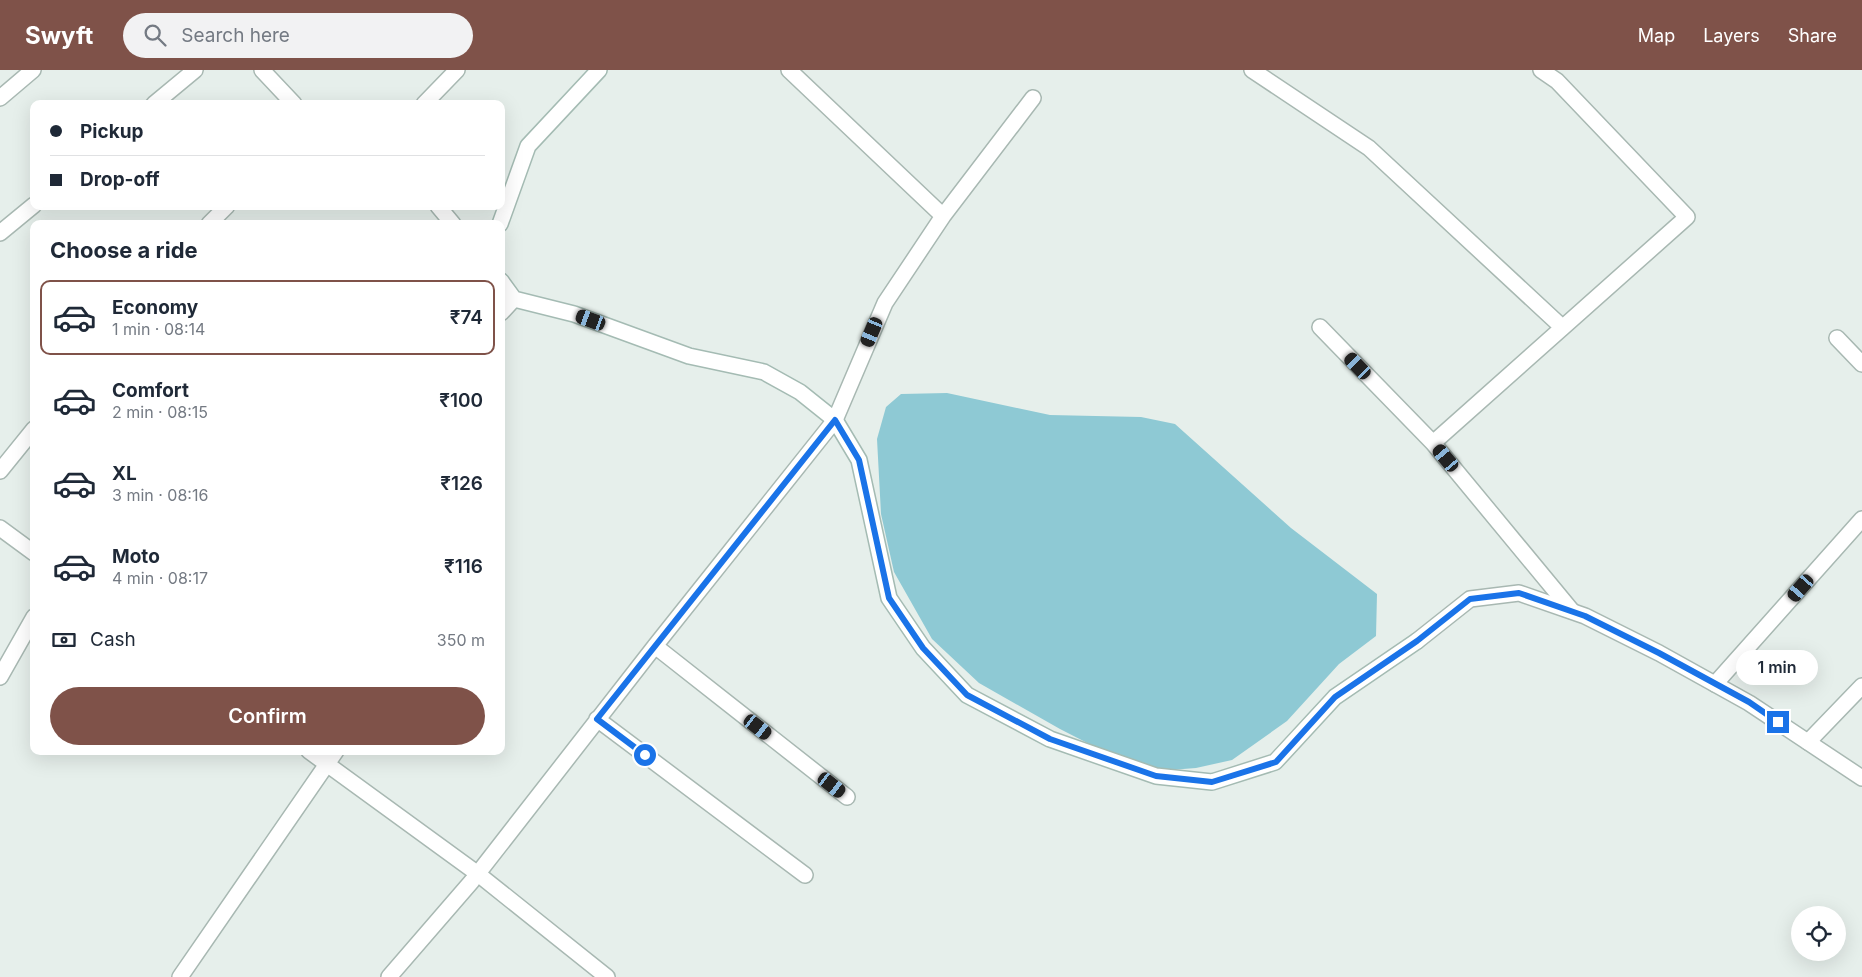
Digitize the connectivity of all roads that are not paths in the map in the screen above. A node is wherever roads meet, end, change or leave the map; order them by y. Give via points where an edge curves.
1 (33, 70) edge
2 (194, 70) edge
3 (262, 70) edge
4 (457, 70) edge
5 (599, 70) edge
6 (789, 70) edge
7 (1252, 70) edge
8 (1541, 70) edge
9 (0, 98) edge
10 (1033, 98) dead end
11 (159, 100) edge
12 (290, 100) edge
13 (428, 100) edge
14 (30, 208) edge
15 (223, 210) edge
16 (441, 210) edge
17 (944, 216) junction
18 (213, 220) edge
19 (450, 220) edge
20 (501, 220) edge
21 (0, 233) edge
22 (505, 287) edge
23 (514, 299) junction
24 (505, 309) edge
25 (1320, 327) dead end
26 (1562, 327) junction
27 (1836, 338) dead end
28 (1862, 364) edge
29 (835, 420) junction
30 (30, 433) edge
31 (1433, 443) junction
32 (0, 471) edge
33 (1862, 519) edge
34 (0, 528) edge
35 (30, 550) edge
36 (1572, 611) junction
37 (30, 624) edge
38 (655, 646) junction
39 (0, 677) edge
40 (1715, 684) junction
41 (1862, 686) edge
42 (597, 719) junction
43 (1808, 742) junction
44 (314, 755) edge
45 (334, 755) edge
46 (328, 765) junction
47 (1862, 778) edge
48 (847, 797) dead end
49 (478, 874) junction
50 (805, 875) dead end
51 (180, 977) edge
52 (389, 977) edge
53 (608, 977) edge

1 - 9 street
2 - 11 street
3 - 12 street
4 - 13 street
5 - 20 street via 528,146
6 - 17 street
7 - 26 street via 1368,148
8 - 26 street via 1557,81 1687,217
10 - 17 street
14 - 21 street
15 - 18 street
16 - 19 street
17 - 29 street via 885,303
22 - 23 street
23 - 24 street
23 - 29 street via 574,314 689,356 764,372 800,392
25 - 31 street
26 - 31 street
27 - 28 street
29 - 36 street via 859,460 889,598 923,648 967,695 1050,739 1156,776 1212,782 1276,762 1335,697 1417,641 1470,599 1519,593
29 - 38 street
30 - 32 street
31 - 36 street
33 - 40 street
34 - 35 street
36 - 40 street
37 - 39 street
38 - 42 street
38 - 48 street
40 - 43 street via 1749,702
41 - 43 street
42 - 49 street
42 - 50 street
43 - 47 street
44 - 46 street
45 - 46 street
46 - 49 street
46 - 51 street
49 - 52 street
49 - 53 street

